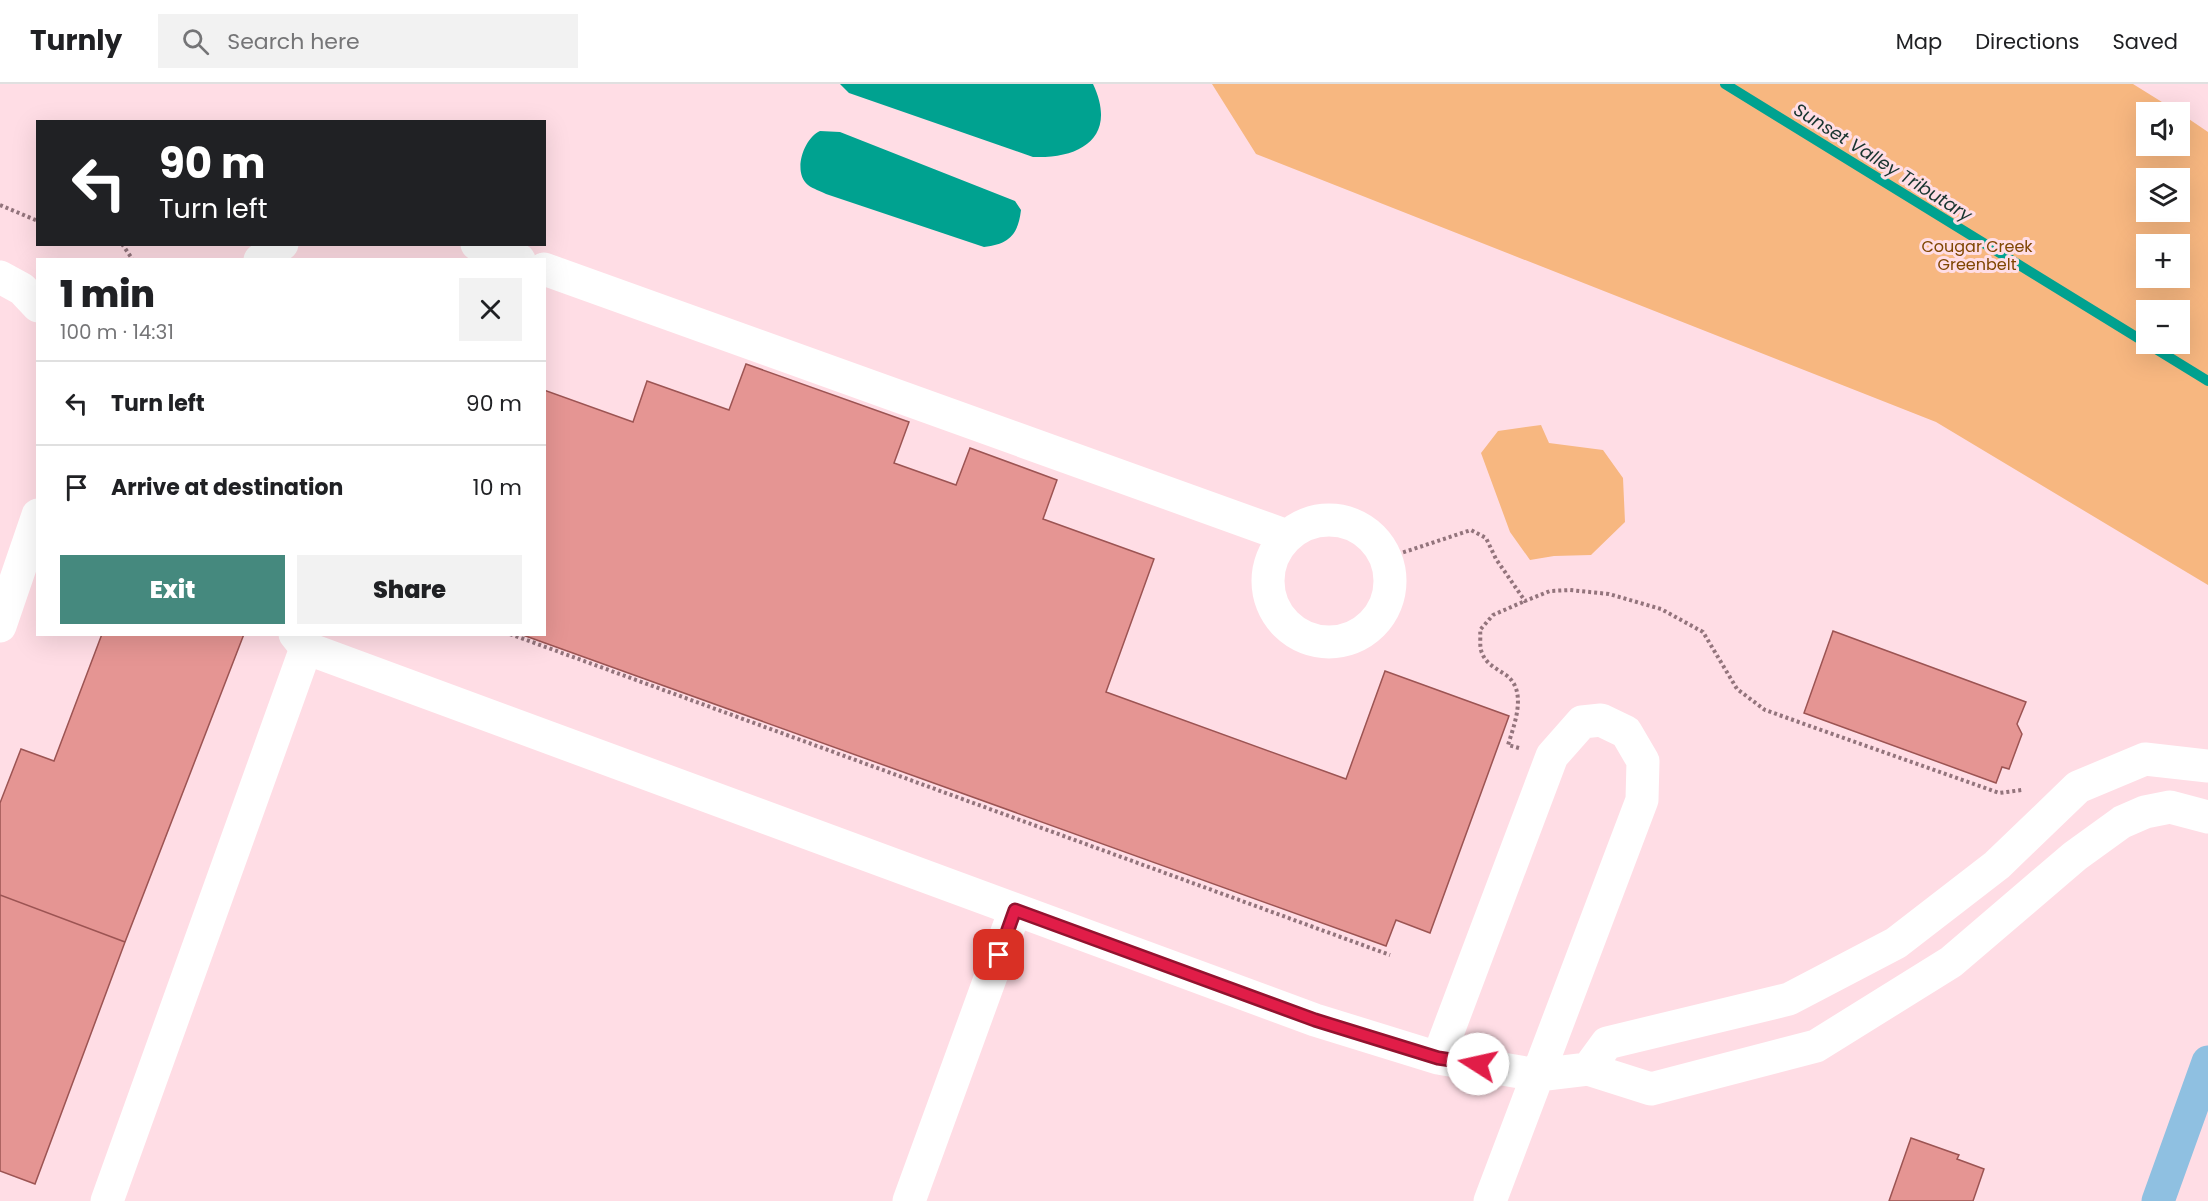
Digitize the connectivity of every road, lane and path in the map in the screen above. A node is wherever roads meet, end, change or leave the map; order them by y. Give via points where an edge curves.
1 (0, 206) edge
2 (36, 220) edge
3 (279, 246) edge
4 (482, 246) edge
5 (263, 258) edge
6 (514, 258) edge
7 (546, 270) edge
8 (0, 277) edge
9 (36, 304) edge
10 (36, 521) edge
11 (1287, 536) junction
12 (1386, 558) junction
13 (1525, 601) junction
14 (0, 626) edge
15 (515, 636) edge
16 (301, 641) edge
17 (1518, 714) dead end
18 (2208, 766) edge
19 (1999, 793) dead end
20 (2208, 817) edge
21 (1015, 910) junction
22 (1390, 955) dead end
23 (1438, 1058) junction
24 (2208, 1062) edge
25 (1588, 1069) junction
26 (1538, 1075) junction
27 (107, 1201) edge
28 (909, 1201) edge
29 (1490, 1201) edge
30 (2158, 1201) edge

1 - 2 path
3 - 5 lane
4 - 6 lane
7 - 11 lane
8 - 9 lane via 22,289
10 - 14 lane
11 - 12 lane via 1304,524 1321,519 1342,520 1370,534
11 - 12 lane via 1272,558 1267,579 1271,600 1294,631 1314,640 1333,642 1354,637 1381,615 1390,593 1391,572
12 - 13 path via 1471,530 1486,538
13 - 17 path via 1493,615 1480,630 1481,653 1493,668 1508,676 1517,693
13 - 19 path via 1550,591 1570,590 1609,594 1661,609 1703,632 1737,689 1765,710
15 - 22 path
16 - 21 lane
16 - 27 lane
18 - 25 lane via 2145,759 2078,787 1997,865 1896,943 1789,999 1607,1043
20 - 25 lane via 2170,807 2122,822 2075,856 1951,962 1816,1046 1651,1089
21 - 23 lane via 1315,1020
21 - 28 lane
23 - 26 lane
23 - 26 lane via 1552,756 1582,722 1601,720 1626,732 1643,761 1642,800
24 - 30 main road
25 - 26 lane
26 - 29 lane

